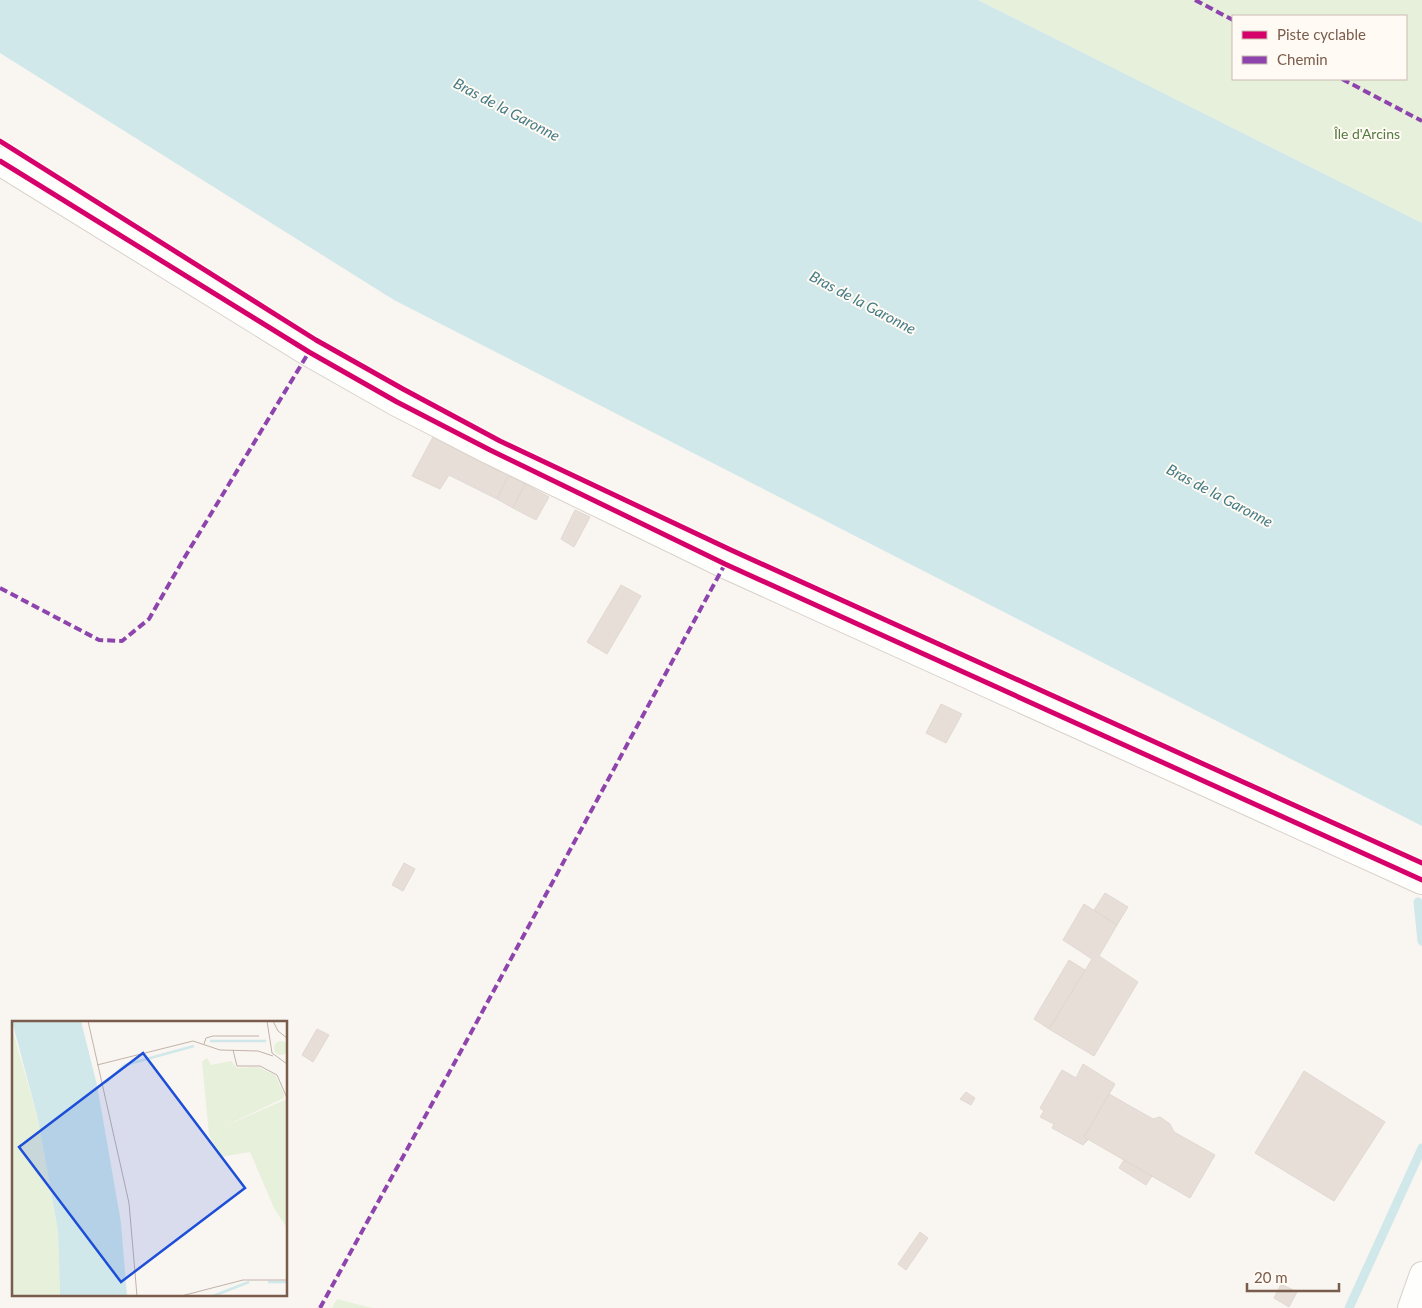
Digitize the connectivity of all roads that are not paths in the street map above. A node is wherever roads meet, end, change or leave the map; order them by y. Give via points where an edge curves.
1 (0, 161) edge
2 (1422, 880) edge
3 (1422, 1274) edge
4 (1410, 1308) edge

1 - 2 street via 309,352 490,450 725,564
3 - 4 street

